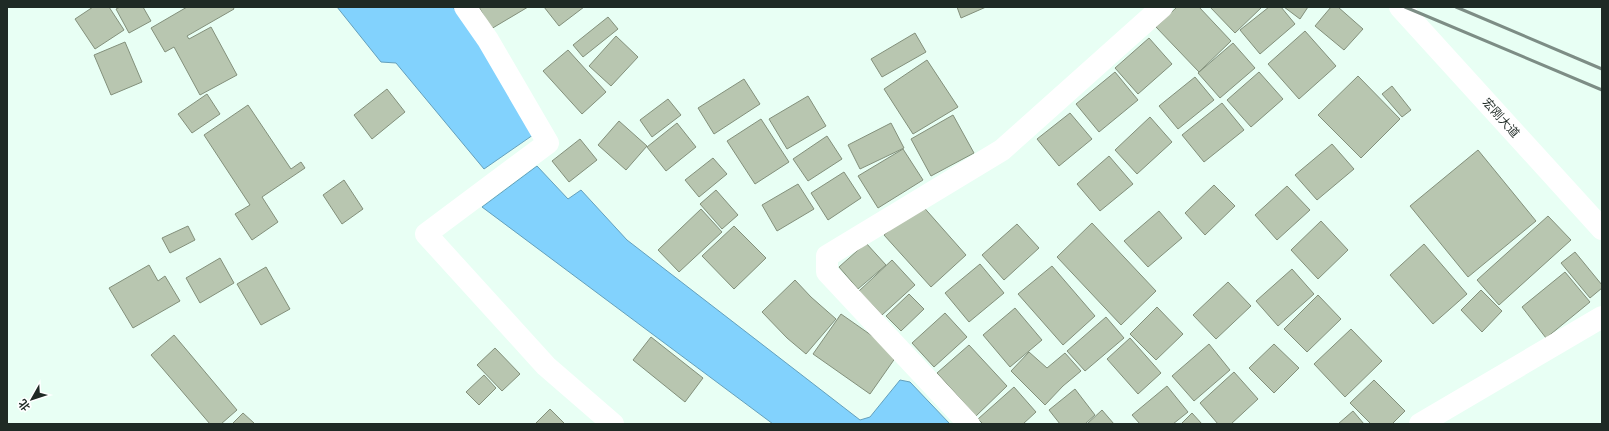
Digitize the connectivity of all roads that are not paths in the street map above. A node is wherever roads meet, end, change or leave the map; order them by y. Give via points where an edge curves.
1 (465, 7) edge
2 (1162, 7) edge
3 (1400, 7) edge
4 (1602, 229) edge
5 (1602, 317) edge
6 (613, 424) edge
7 (969, 424) edge
8 (1420, 424) edge

1 - 6 street via 488,40 548,143 426,234 546,366
2 - 7 street via 1002,150 827,256 827,272
3 - 4 street, 宏刚大道
5 - 8 street

